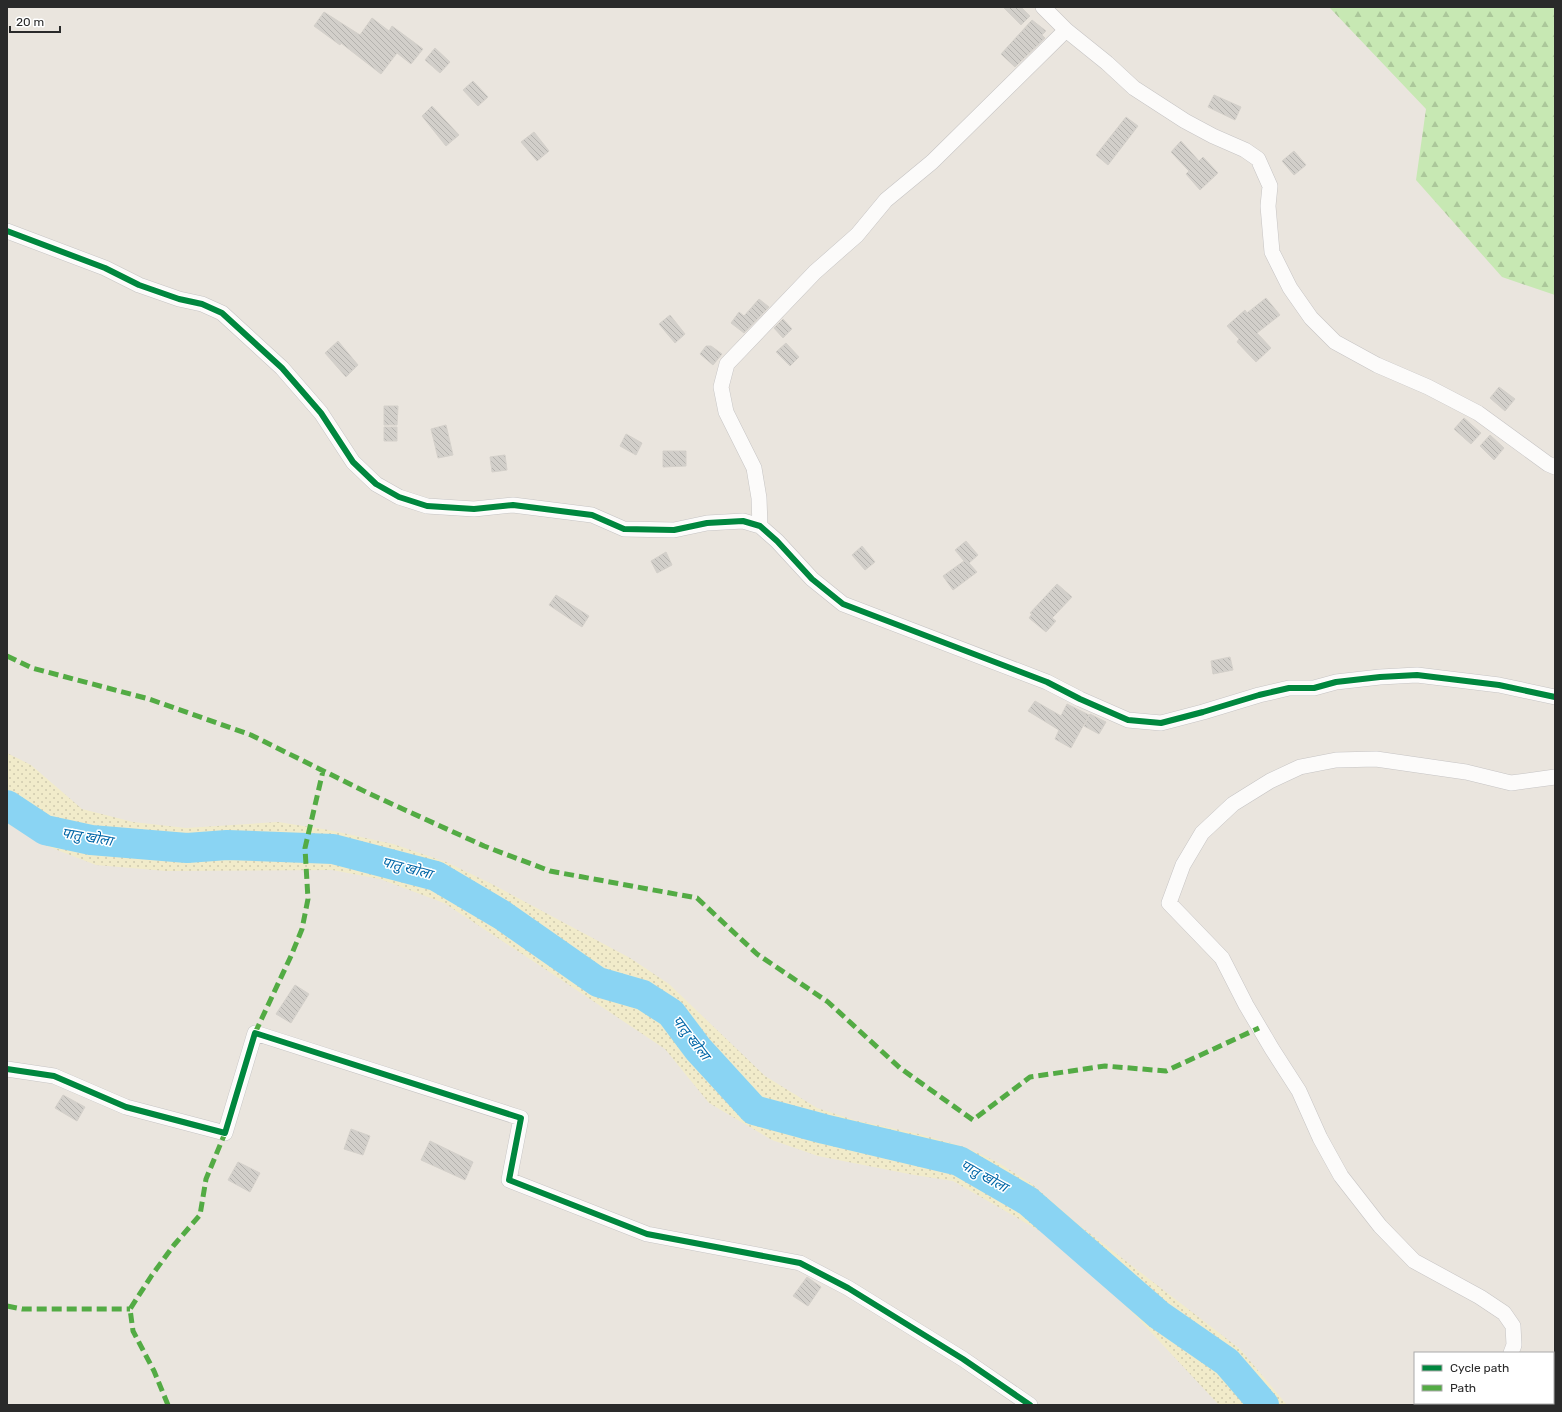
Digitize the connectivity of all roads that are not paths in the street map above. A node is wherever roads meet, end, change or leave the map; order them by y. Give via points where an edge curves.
1 (1043, 7) edge
2 (1066, 30) junction
3 (7, 231) edge
4 (1555, 467) edge
5 (760, 526) junction
6 (1555, 697) edge
7 (1555, 776) edge
8 (7, 1069) edge
9 (1511, 1352) edge
10 (1030, 1405) edge

1 - 2 street
2 - 4 street via 1134,88 1184,121 1245,150 1258,159 1270,186 1268,206 1272,252 1298,300 1311,318 1335,342 1478,413
2 - 5 street via 932,162 886,200 857,235 815,272 728,364 721,387 726,412 754,468
3 - 5 street via 105,268 139,285 202,304 222,313 282,368 321,413 353,462 376,484 399,497 427,506 474,508 514,505 592,515 624,529 674,530 702,524 743,521
5 - 6 street via 812,579 844,604 1047,682 1080,700 1128,720 1162,723 1289,688 1314,688 1336,682 1380,677 1418,675 1499,685
7 - 9 street via 1511,783 1466,772 1376,758 1336,760 1300,767 1270,781 1233,804 1202,833 1183,865 1169,903 1222,958 1259,1028 1299,1091 1341,1176 1380,1226 1414,1261 1504,1313 1513,1326 1514,1345
8 - 10 street via 54,1076 126,1107 225,1133 255,1033 521,1118 509,1180 647,1234 800,1262 848,1288 956,1355

